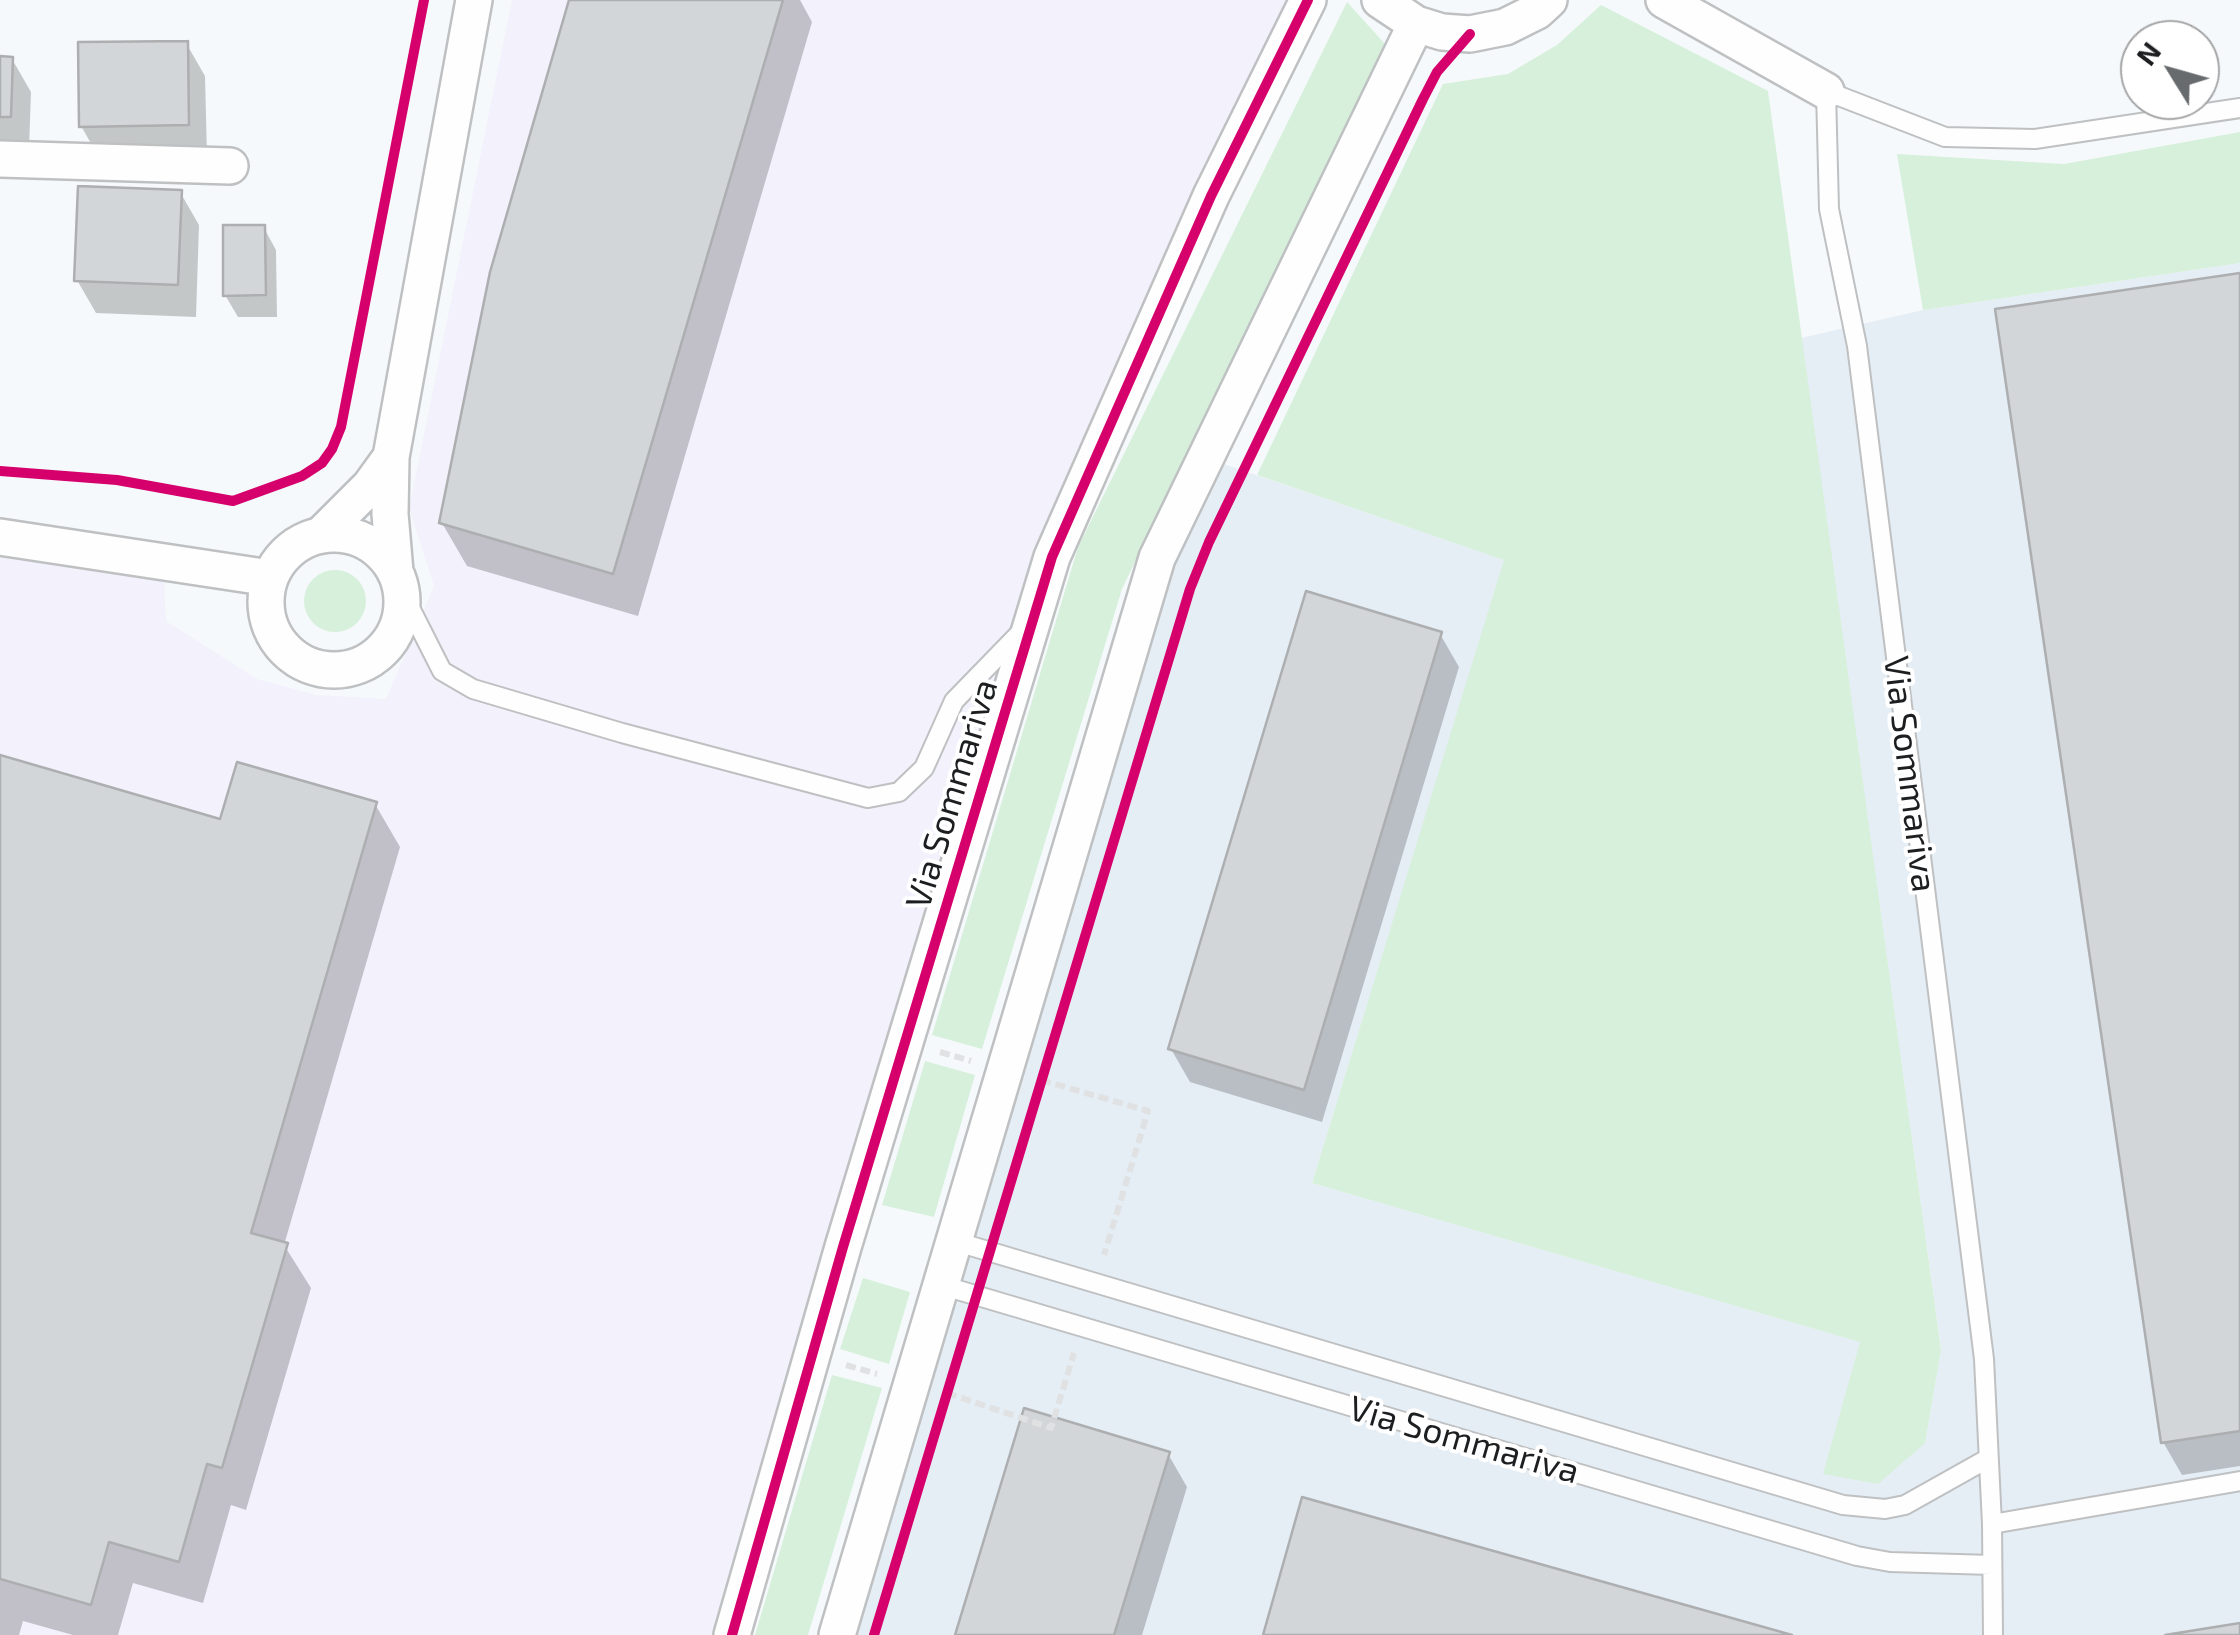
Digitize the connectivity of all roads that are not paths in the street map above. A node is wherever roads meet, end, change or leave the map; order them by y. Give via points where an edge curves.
1 (474, 0) edge
2 (1308, 0) edge
3 (1380, 0) edge
4 (1549, 0) edge
5 (1664, 0) edge
6 (1416, 24) junction
7 (1826, 90) junction
8 (2240, 108) edge
9 (0, 159) edge
10 (230, 166) dead end
11 (391, 457) junction
12 (321, 536) junction
13 (0, 538) edge
14 (270, 578) junction
15 (398, 582) junction
16 (1033, 620) junction
17 (954, 1242) junction
18 (941, 1286) junction
19 (1987, 1459) junction
20 (2240, 1481) edge
21 (1992, 1524) junction
22 (1992, 1565) junction
23 (732, 1635) edge
24 (837, 1635) edge
25 (1992, 1635) edge

1 - 11 street
2 - 16 street, Via Sommariva via 1211,196 1052,557
3 - 6 street
4 - 6 street via 1505,28 1470,34
5 - 7 street
6 - 17 street via 1157,558
7 - 8 lane via 1944,138 2035,139
7 - 19 lane, Via Sommariva via 1829,209 1864,404 1981,1339
9 - 10 street
11 - 12 street
11 - 15 street
12 - 14 street via 300,543
12 - 15 street via 365,541 383,554
13 - 14 street
14 - 15 street via 269,623 279,643 295,658 327,670 380,654 401,614
15 - 16 lane via 442,671 473,689 868,798 898,792 924,768 954,701
16 - 23 street, Via Sommariva
17 - 18 street
17 - 19 lane, Via Sommariva via 1843,1505 1905,1505
18 - 22 lane, Via Sommariva via 1857,1556
18 - 24 street
19 - 21 lane, Via Sommariva
20 - 21 lane
21 - 22 lane, Via Sommariva
22 - 25 lane, Via Sommariva

